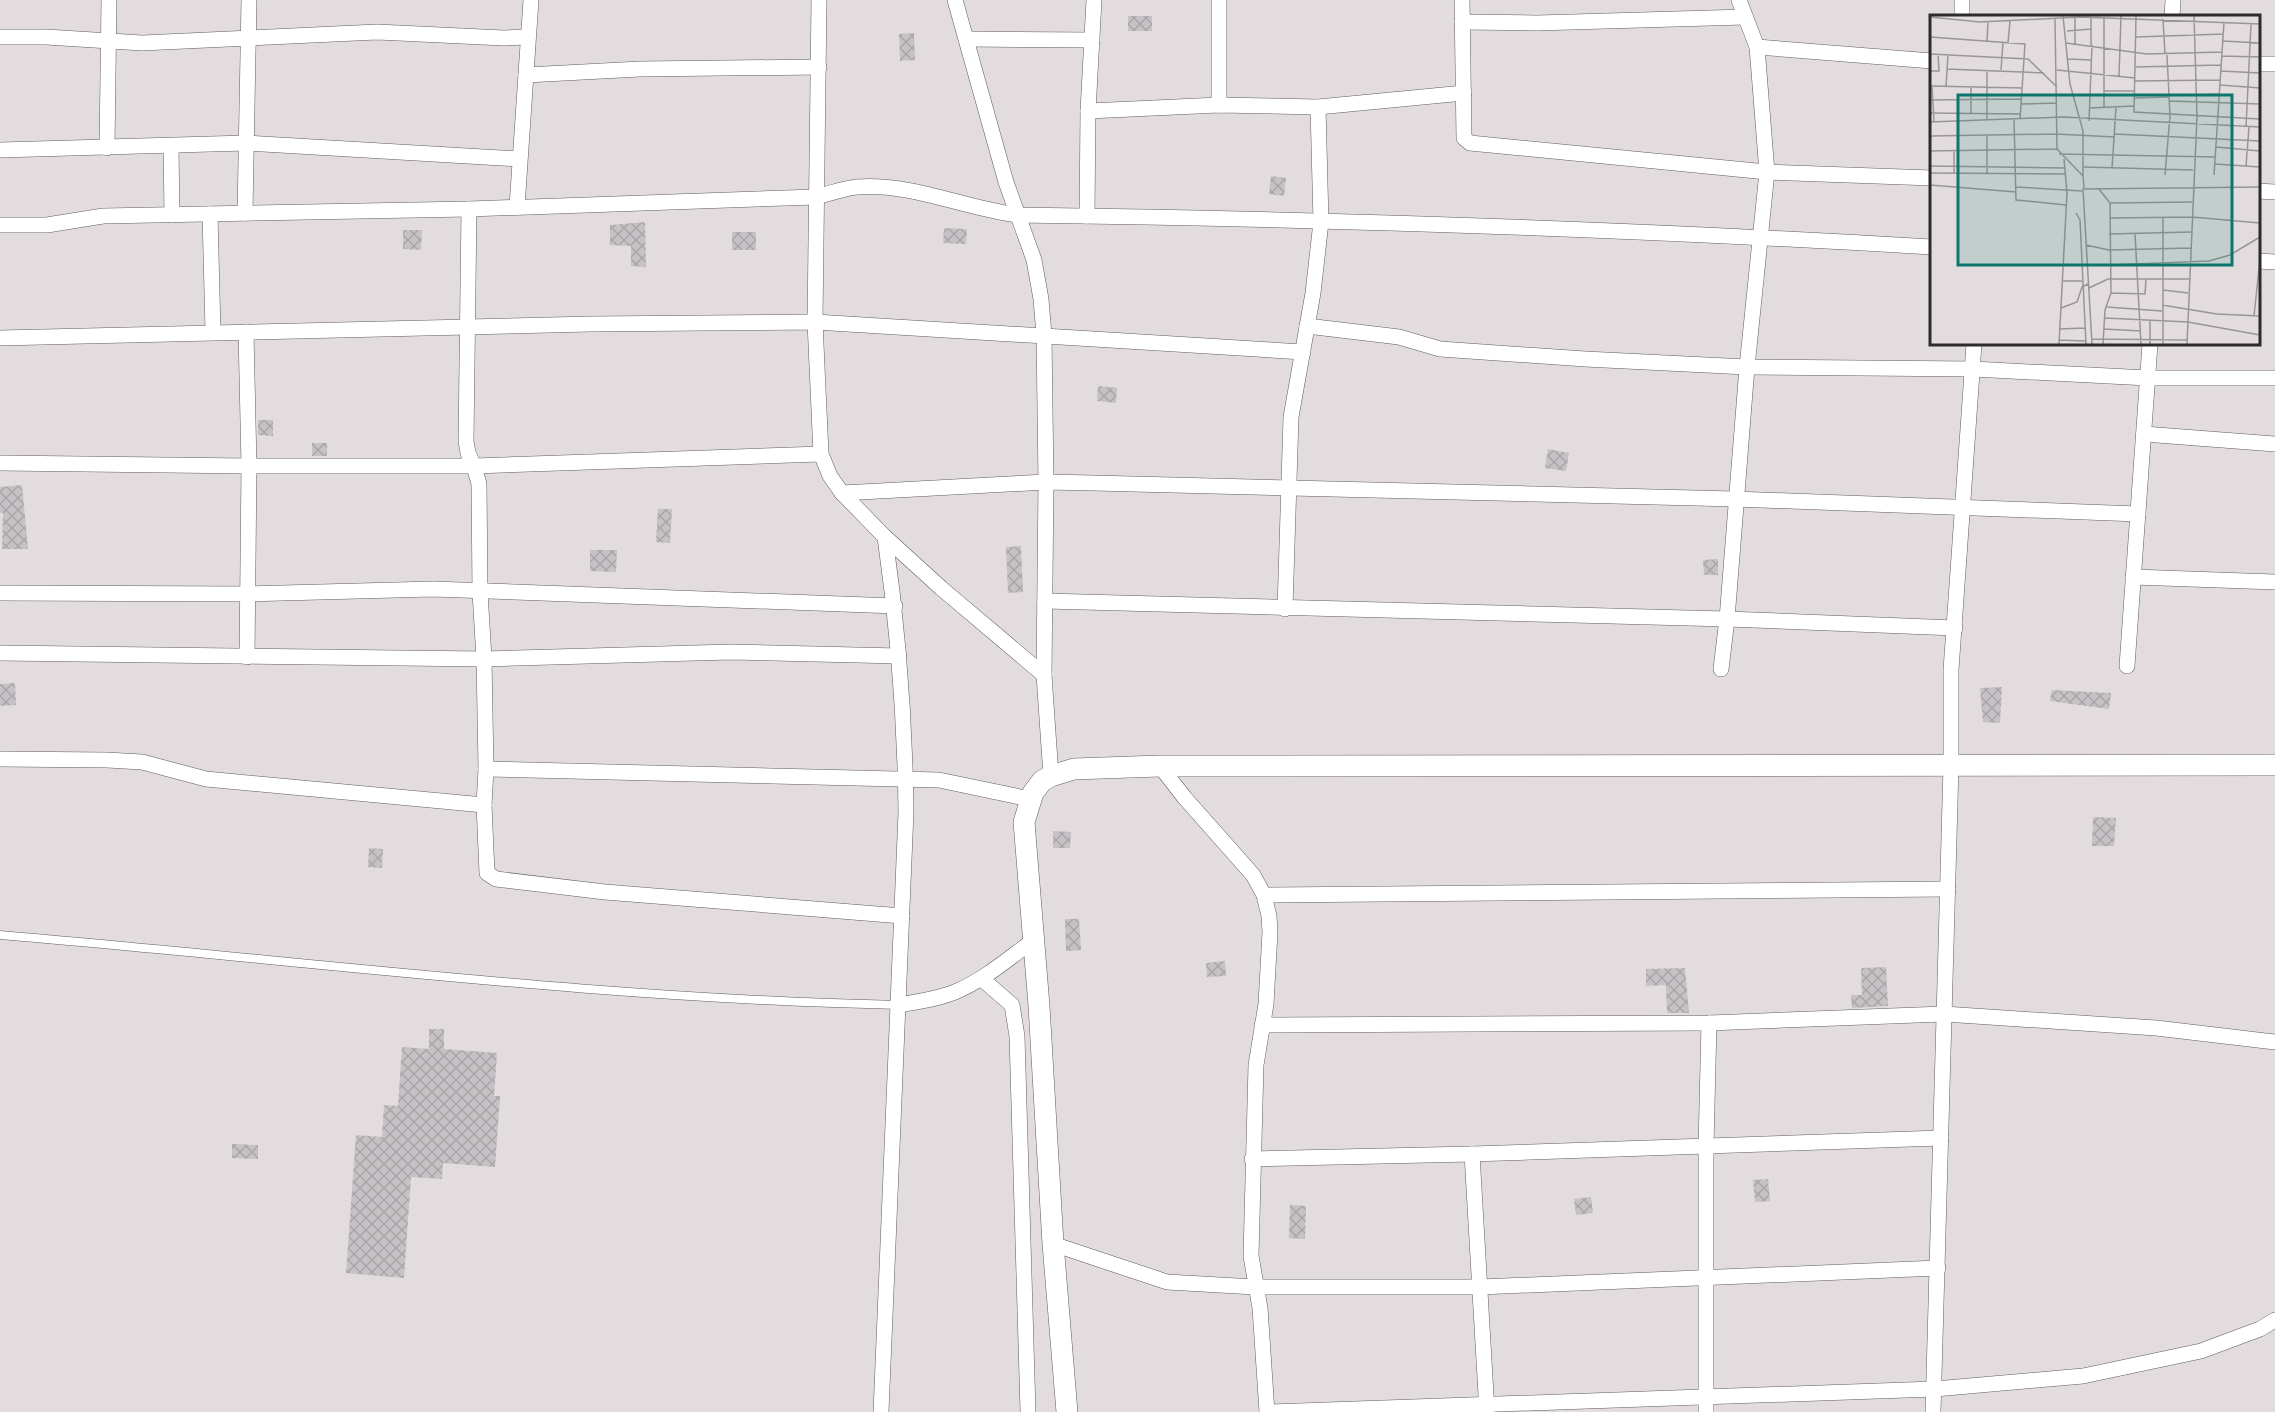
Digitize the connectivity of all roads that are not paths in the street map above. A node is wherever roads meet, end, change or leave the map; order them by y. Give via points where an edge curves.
1 (109, 0) edge
2 (249, 0) edge
3 (531, 0) edge
4 (819, 0) edge
5 (955, 0) edge
6 (1094, 0) edge
7 (1219, 0) edge
8 (1462, 0) edge
9 (1739, 0) edge
10 (2173, 0) edge
11 (2172, 15) edge
12 (1745, 17) junction
13 (1462, 22) junction
14 (0, 37) edge
15 (528, 37) junction
16 (250, 38) junction
17 (966, 39) junction
18 (1092, 40) junction
19 (108, 42) junction
20 (1757, 47) junction
21 (1930, 61) edge
22 (2260, 63) edge
23 (2275, 64) edge
24 (819, 67) junction
25 (525, 75) junction
26 (1464, 93) junction
27 (1219, 105) junction
28 (1318, 107) junction
29 (1088, 111) junction
30 (246, 143) junction
31 (106, 147) junction
32 (171, 147) junction
33 (0, 150) edge
34 (519, 159) junction
35 (1767, 172) junction
36 (1930, 178) edge
37 (2260, 191) edge
38 (2275, 192) edge
39 (816, 197) junction
40 (517, 207) junction
41 (468, 209) junction
42 (245, 213) junction
43 (210, 214) junction
44 (172, 215) junction
45 (1017, 215) junction
46 (1087, 216) junction
47 (1321, 222) junction
48 (0, 225) edge
49 (1760, 237) junction
50 (1930, 247) edge
51 (2260, 261) edge
52 (2275, 262) edge
53 (815, 322) junction
54 (1307, 326) junction
55 (467, 327) junction
56 (213, 332) junction
57 (246, 332) junction
58 (1044, 335) junction
59 (0, 338) edge
60 (1974, 345) edge
61 (2150, 345) edge
62 (1303, 352) junction
63 (1747, 367) junction
64 (1972, 369) junction
65 (2148, 378) junction
66 (2275, 378) edge
67 (2144, 434) junction
68 (2275, 444) edge
69 (821, 454) junction
70 (0, 463) edge
71 (249, 466) junction
72 (474, 466) junction
73 (1046, 482) junction
74 (1289, 489) junction
75 (842, 493) junction
76 (1735, 499) junction
77 (1964, 508) junction
78 (2138, 514) junction
79 (885, 537) junction
80 (2133, 578) junction
81 (2275, 582) edge
82 (480, 592) junction
83 (0, 593) edge
84 (248, 594) junction
85 (1045, 601) junction
86 (895, 606) junction
87 (1285, 609) junction
88 (1727, 619) junction
89 (1955, 628) junction
90 (0, 653) edge
91 (899, 656) junction
92 (247, 657) junction
93 (484, 659) junction
94 (2127, 666) dead end
95 (1721, 669) dead end
96 (1044, 675) junction
97 (0, 759) edge
98 (2275, 765) edge
99 (1160, 766) junction
100 (1951, 766) junction
101 (486, 769) junction
102 (1051, 776) junction
103 (905, 778) junction
104 (1030, 799) junction
105 (484, 805) junction
106 (1948, 889) junction
107 (1264, 895) junction
108 (902, 916) junction
109 (0, 935) edge
110 (1034, 940) junction
111 (981, 979) junction
112 (899, 1005) junction
113 (1944, 1014) junction
114 (1709, 1023) junction
115 (1262, 1025) junction
116 (2275, 1042) edge
117 (1941, 1138) junction
118 (1706, 1146) junction
119 (1472, 1154) junction
120 (1252, 1159) junction
121 (1053, 1244) junction
122 (1938, 1268) junction
123 (1706, 1278) junction
124 (1255, 1287) junction
125 (1479, 1287) junction
126 (2275, 1320) edge
127 (1935, 1389) junction
128 (1706, 1404) edge
129 (1486, 1408) edge
130 (881, 1412) edge
131 (1028, 1412) edge
132 (1066, 1412) edge
133 (1267, 1412) edge
134 (1933, 1412) edge

1 - 19 street
2 - 16 street
3 - 15 street
4 - 24 street
5 - 17 street
6 - 18 street
7 - 27 street
8 - 13 street
9 - 12 street
10 - 11 street
12 - 13 street via 1537,24
12 - 20 street
13 - 26 street
14 - 19 street
15 - 16 street via 377,32
15 - 25 street
16 - 19 street
16 - 30 street
17 - 18 street
17 - 45 street
18 - 29 street
19 - 31 street
20 - 21 street
20 - 35 street
22 - 23 street
24 - 25 street
24 - 39 street
25 - 34 street
26 - 28 street
26 - 35 street via 1464,138 1470,143
27 - 28 street
27 - 29 street
28 - 47 street
29 - 46 street
30 - 32 street
30 - 34 street
30 - 42 street
31 - 32 street
31 - 33 street
32 - 44 street
34 - 40 street
35 - 36 street
35 - 49 street
37 - 38 street
39 - 40 street
39 - 45 street via 855,187 894,188
39 - 53 street
40 - 41 street
41 - 42 street
41 - 55 street
42 - 43 street
43 - 44 street
43 - 56 street
44 - 48 street via 103,216 47,225
45 - 46 street
45 - 58 street via 1038,275
46 - 47 street
47 - 49 street
47 - 54 street
49 - 50 street
49 - 63 street
51 - 52 street
53 - 55 street
53 - 58 street
53 - 69 street
54 - 62 street
54 - 63 street via 1399,337 1440,349
55 - 57 street
55 - 72 street via 466,441
56 - 57 street
56 - 59 street
57 - 71 street
58 - 62 street
58 - 73 street
60 - 64 street
61 - 65 street
62 - 74 street via 1291,417
63 - 64 street
63 - 76 street
64 - 65 street
64 - 77 street
65 - 66 street
65 - 67 street
67 - 68 street
67 - 78 street
69 - 72 street
69 - 75 street
70 - 71 street
71 - 72 street
71 - 84 street
72 - 82 street via 479,484
73 - 74 street
73 - 75 street
73 - 85 street
74 - 76 street
74 - 87 street
75 - 79 street
76 - 77 street
76 - 88 street
77 - 78 street
77 - 89 street
78 - 80 street
79 - 86 street
79 - 96 street
80 - 81 street
80 - 94 street
82 - 84 street via 424,589
82 - 86 street
82 - 93 street
83 - 84 street
84 - 92 street
85 - 87 street
85 - 96 street
86 - 91 street
87 - 88 street
88 - 89 street
88 - 95 street
89 - 100 street
90 - 92 street
91 - 93 street via 731,652
91 - 103 street
92 - 93 street
93 - 101 street
96 - 102 street
97 - 105 street via 142,762 206,779
98 - 100 main road
99 - 100 main road
99 - 102 main road via 1074,769
99 - 107 street via 1253,875
100 - 106 street
101 - 103 street
101 - 105 street
102 - 104 main road via 1042,781
103 - 104 street via 956,783
103 - 108 street
104 - 110 main road via 1024,822
105 - 108 street via 486,869 496,879 605,892
106 - 107 street
106 - 113 street
107 - 115 street via 1270,932
108 - 112 street
109 - 112 lane via 621,991
110 - 111 street
110 - 121 main road
111 - 112 street via 955,992
111 - 131 street via 1012,1005 1017,1036
112 - 130 street
113 - 114 street
113 - 116 street via 2156,1028
113 - 117 street
114 - 115 street
114 - 118 street
115 - 120 street via 1256,1065
117 - 118 street
117 - 122 street
118 - 119 street
118 - 123 street
119 - 120 street
119 - 125 street
120 - 124 street via 1251,1256
121 - 124 street via 1167,1282
121 - 132 main road
122 - 123 street
122 - 127 street
123 - 125 street
123 - 128 street
124 - 125 street
124 - 133 street
125 - 129 street
126 - 127 street via 2201,1351 2083,1376
127 - 128 street
127 - 134 street
128 - 129 street
129 - 133 street

